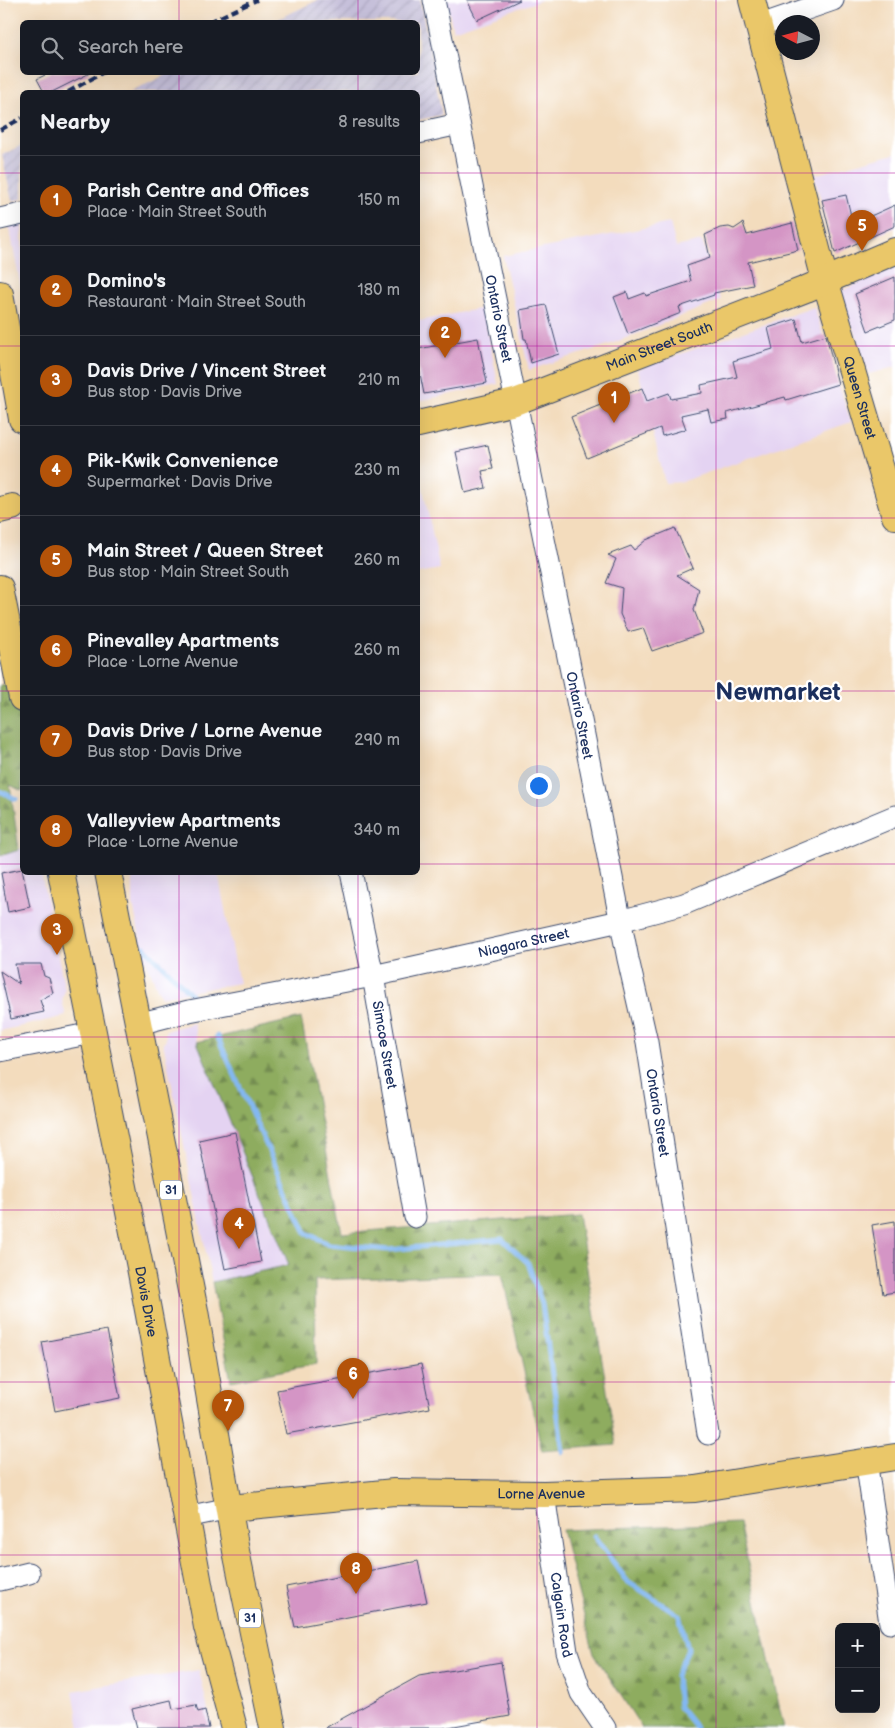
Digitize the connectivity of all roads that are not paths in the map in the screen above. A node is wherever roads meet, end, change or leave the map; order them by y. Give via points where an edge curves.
1 (434, 0) edge
2 (752, 0) edge
3 (833, 0) edge
4 (758, 26) junction
5 (459, 124) junction
6 (420, 133) edge
7 (20, 214) edge
8 (0, 219) edge
9 (895, 251) edge
10 (825, 280) junction
11 (0, 294) edge
12 (515, 402) junction
13 (20, 408) edge
14 (420, 424) edge
15 (895, 516) edge
16 (0, 588) edge
17 (20, 688) edge
18 (895, 816) edge
19 (62, 875) edge
20 (109, 875) edge
21 (352, 875) edge
22 (620, 921) junction
23 (373, 976) junction
24 (138, 1024) junction
25 (93, 1032) junction
26 (0, 1051) edge
27 (416, 1217) dead end
28 (708, 1434) dead end
29 (895, 1457) edge
30 (866, 1460) junction
31 (544, 1494) junction
32 (230, 1508) junction
33 (186, 1516) junction
34 (29, 1573) dead end
35 (0, 1580) edge
36 (890, 1623) dead end
37 (234, 1728) edge
38 (273, 1728) edge
39 (605, 1728) edge

1 - 5 street, Ontario Street
2 - 4 main road, Queen Street
3 - 4 street
4 - 10 main road, Queen Street
5 - 6 street
5 - 12 street, Ontario Street
7 - 8 street
9 - 10 main road, Main Street South
10 - 12 main road, Main Street South
10 - 15 main road, Queen Street
11 - 13 main road
12 - 14 main road, Main Street South
12 - 22 street, Ontario Street
16 - 17 main road
18 - 22 street, Niagara Street via 684,904
19 - 25 main road, Davis Drive
20 - 24 main road, 31
21 - 23 street, Simcoe Street
22 - 23 street, Niagara Street
22 - 28 street, Ontario Street via 647,1042
23 - 24 street, Niagara Street via 189,1011
23 - 27 street, Simcoe Street
24 - 32 main road, 31
25 - 26 street
25 - 33 main road, Davis Drive
29 - 30 main road, Lorne Avenue
30 - 31 main road, Lorne Avenue via 695,1489
30 - 36 street
31 - 32 main road, Lorne Avenue via 394,1492
31 - 39 street, Calgain Road via 566,1652 581,1693
32 - 33 street, Lorne Avenue
32 - 38 main road, 31 via 236,1552
33 - 37 main road, Davis Drive via 207,1627
34 - 35 street

